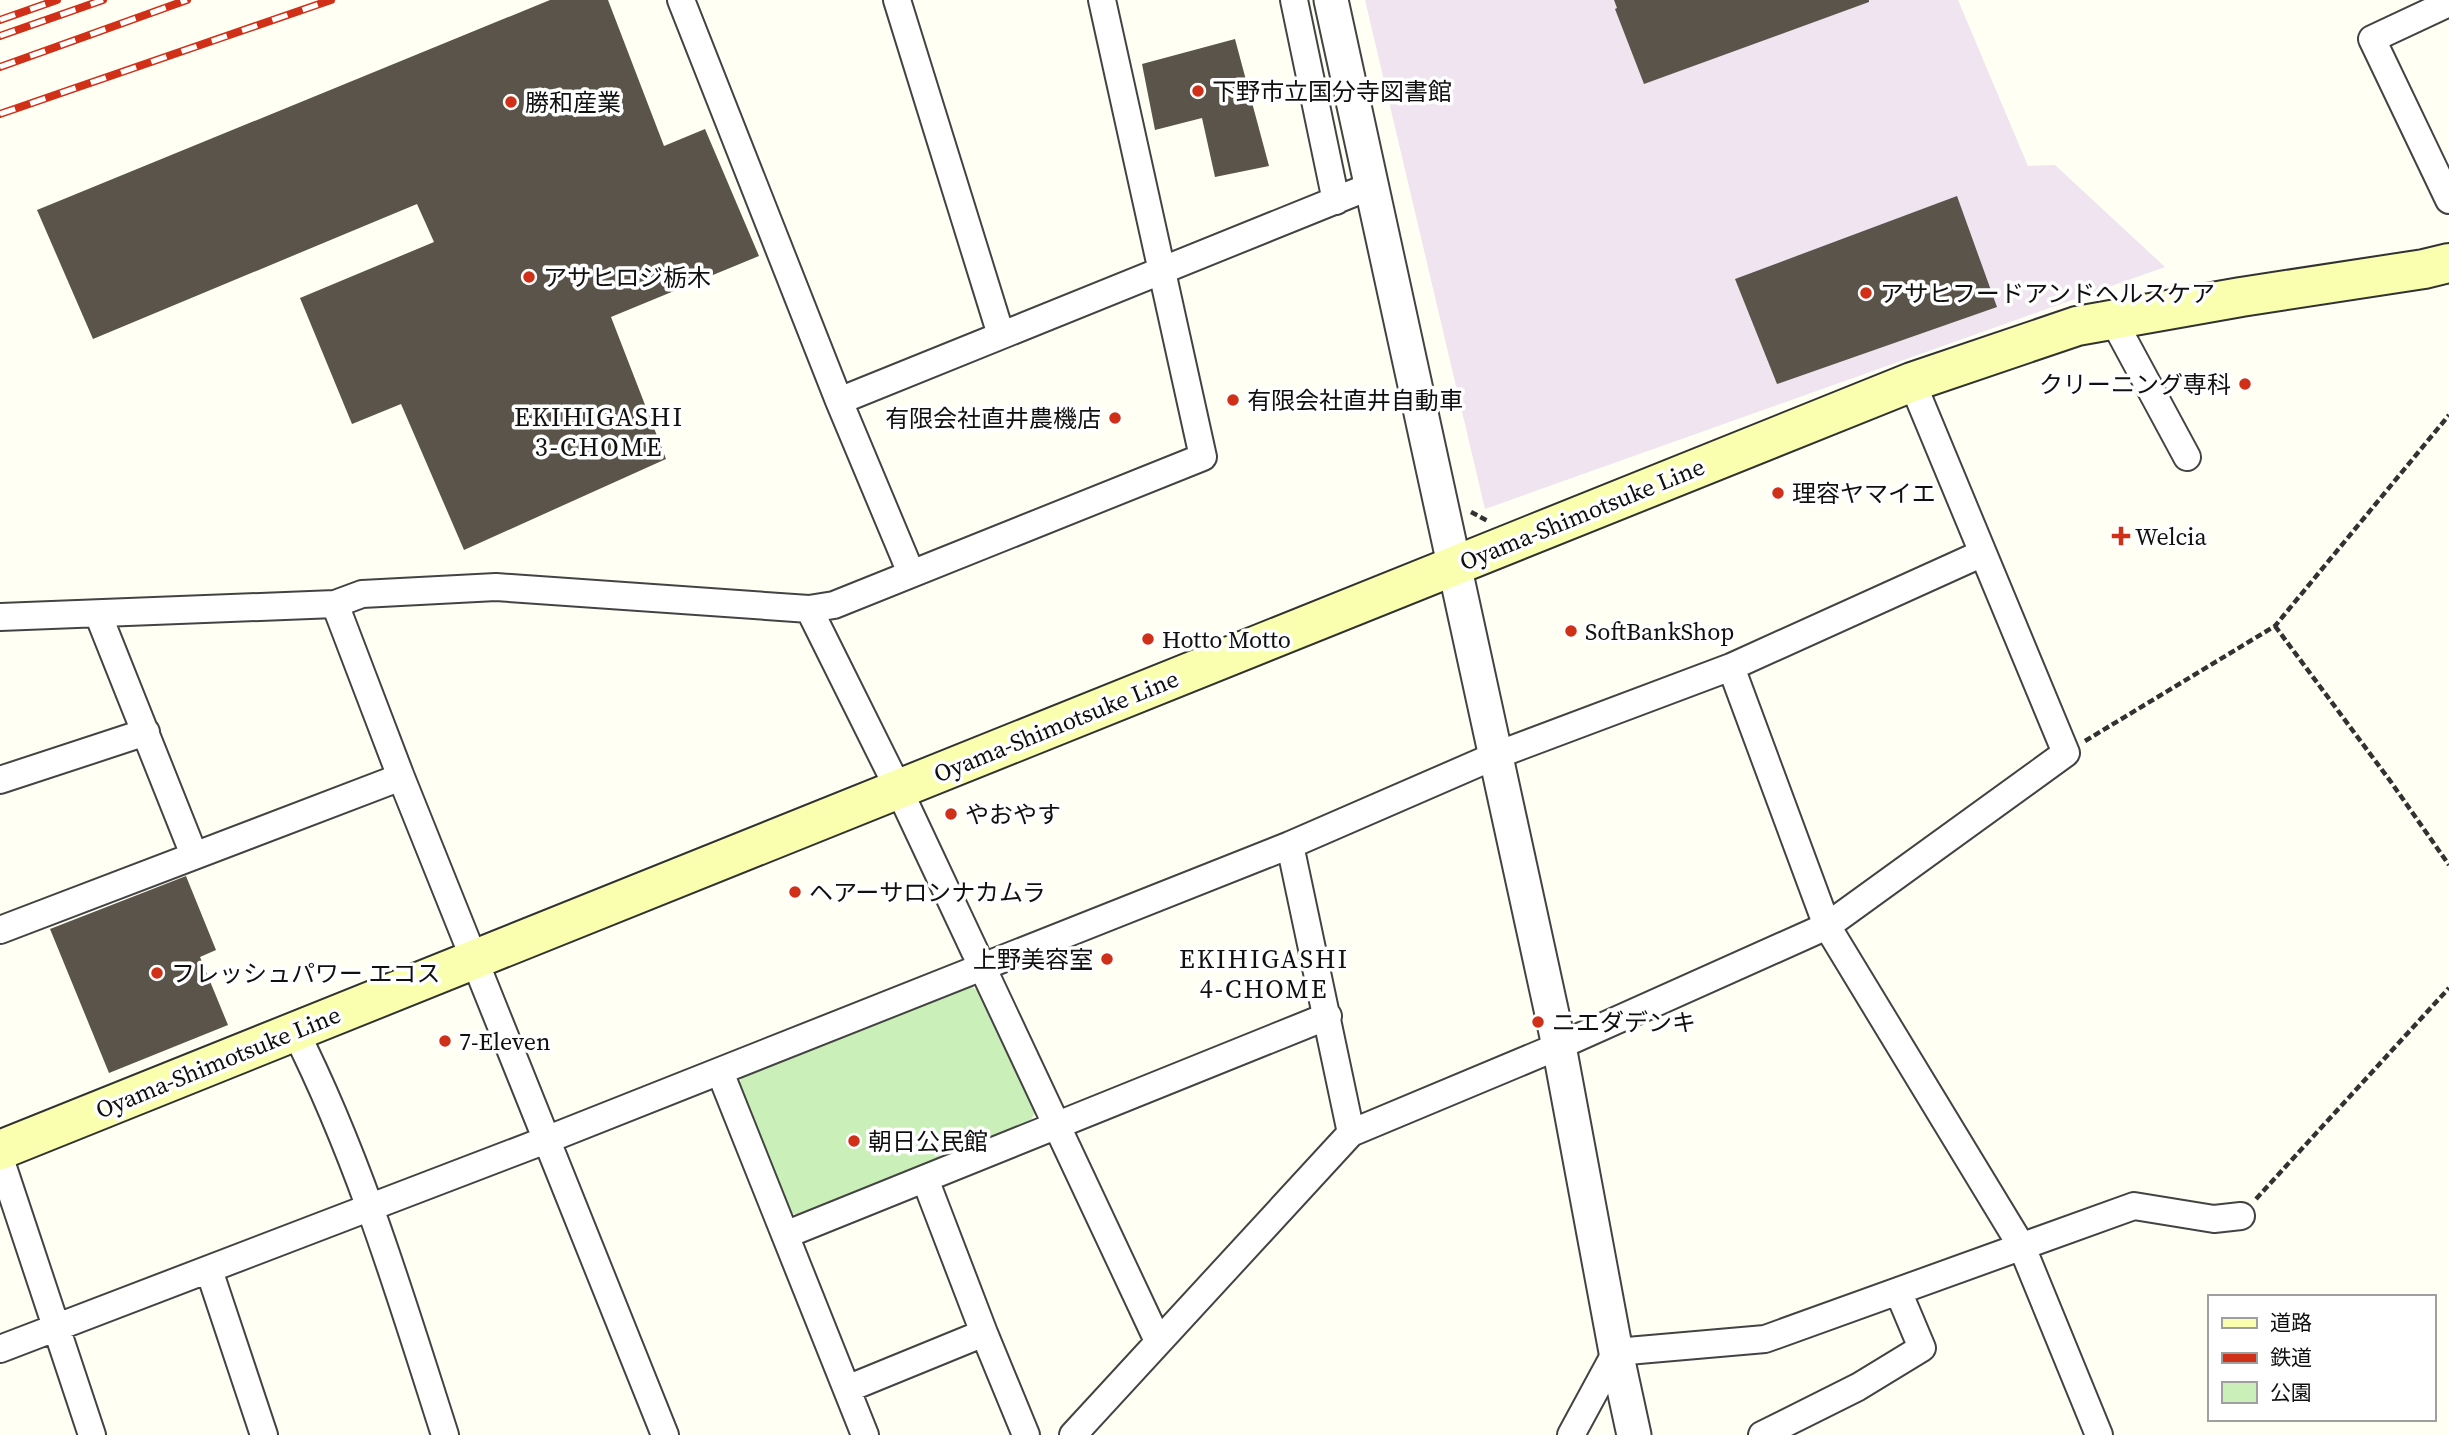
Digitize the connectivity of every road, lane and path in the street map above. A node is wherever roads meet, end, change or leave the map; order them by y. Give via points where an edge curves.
1 (681, 0) edge
2 (897, 0) edge
3 (1102, 0) edge
4 (1294, 0) edge
5 (1331, 0) edge
6 (2449, 3) edge
7 (1371, 186) junction
8 (2449, 200) edge
9 (1336, 201) junction
10 (2449, 262) edge
11 (1162, 272) junction
12 (2112, 318) junction
13 (1000, 335) junction
14 (1912, 382) junction
15 (839, 401) junction
16 (2449, 415) edge
17 (2187, 457) dead end
18 (1983, 553) junction
19 (1456, 565) junction
20 (911, 573) junction
21 (335, 604) junction
22 (809, 609) junction
23 (98, 614) junction
24 (0, 617) edge
25 (2275, 626) junction
26 (1731, 667) junction
27 (146, 732) junction
28 (2066, 752) junction
29 (1497, 755) junction
30 (401, 776) junction
31 (0, 780) edge
32 (899, 790) junction
33 (1290, 845) junction
34 (194, 855) junction
35 (2449, 865) edge
36 (1827, 926) junction
37 (0, 930) edge
38 (474, 959) junction
39 (982, 968) junction
40 (2449, 988) edge
41 (1328, 1016) junction
42 (295, 1031) junction
43 (1559, 1046) junction
44 (720, 1072) junction
45 (1056, 1126) junction
46 (1351, 1133) junction
47 (546, 1140) junction
48 (0, 1150) edge
49 (0, 1158) edge
50 (925, 1179) junction
51 (372, 1207) junction
52 (2241, 1216) joint
53 (785, 1235) junction
54 (2022, 1247) junction
55 (209, 1270) junction
56 (1898, 1292) junction
57 (56, 1327) junction
58 (984, 1333) junction
59 (1158, 1341) junction
60 (0, 1349) edge
61 (1616, 1352) junction
62 (847, 1389) junction
63 (92, 1435) edge
64 (264, 1435) edge
65 (445, 1435) edge
66 (665, 1435) edge
67 (865, 1435) edge
68 (1026, 1435) edge
69 (1073, 1435) edge
70 (1571, 1435) edge
71 (1634, 1435) edge
72 (1762, 1435) edge
73 (2099, 1435) edge

1 - 15 street
2 - 13 street
3 - 11 street
4 - 9 street
5 - 7 street
6 - 8 street via 2372,38
7 - 9 street
7 - 19 street
9 - 11 street
10 - 12 main road, Oyama-Shimotsuke Line
11 - 13 street
11 - 20 street via 1203,457
12 - 14 main road, Oyama-Shimotsuke Line
12 - 17 street
13 - 15 street
14 - 18 street
14 - 19 main road, Oyama-Shimotsuke Line
15 - 20 street
16 - 25 path
18 - 26 street
18 - 28 street
19 - 29 street
19 - 32 main road, Oyama-Shimotsuke Line
20 - 22 street via 834,605
21 - 22 street via 362,594 496,587
21 - 23 street
21 - 30 street
22 - 32 street
23 - 24 street
23 - 27 street
25 - 28 path
25 - 35 path
26 - 29 street
26 - 36 street
27 - 31 street
27 - 34 street
28 - 36 street
29 - 33 street
29 - 43 street
30 - 34 street
30 - 38 street
32 - 38 main road, Oyama-Shimotsuke Line
32 - 39 street
33 - 39 street
33 - 41 street
34 - 37 street
36 - 43 street
36 - 54 street
38 - 42 main road, Oyama-Shimotsuke Line
38 - 47 street
39 - 44 street
39 - 45 street
40 - 52 path
41 - 45 street
41 - 46 street
42 - 48 main road, Oyama-Shimotsuke Line
42 - 51 street
43 - 46 street
43 - 61 street
44 - 47 street
44 - 53 street
45 - 50 street
45 - 59 street
46 - 59 street
47 - 51 street
47 - 66 street
49 - 57 street
50 - 53 street
50 - 58 street
51 - 55 street
51 - 65 street
52 - 54 street via 2214,1219 2133,1206
53 - 62 street
54 - 56 street
54 - 73 street
55 - 57 street
55 - 64 street
56 - 61 street via 1765,1339
56 - 72 street via 1922,1348 1858,1387
57 - 60 street
57 - 63 street
58 - 62 street
58 - 68 street
59 - 69 street
61 - 70 street
61 - 71 street
62 - 67 street

